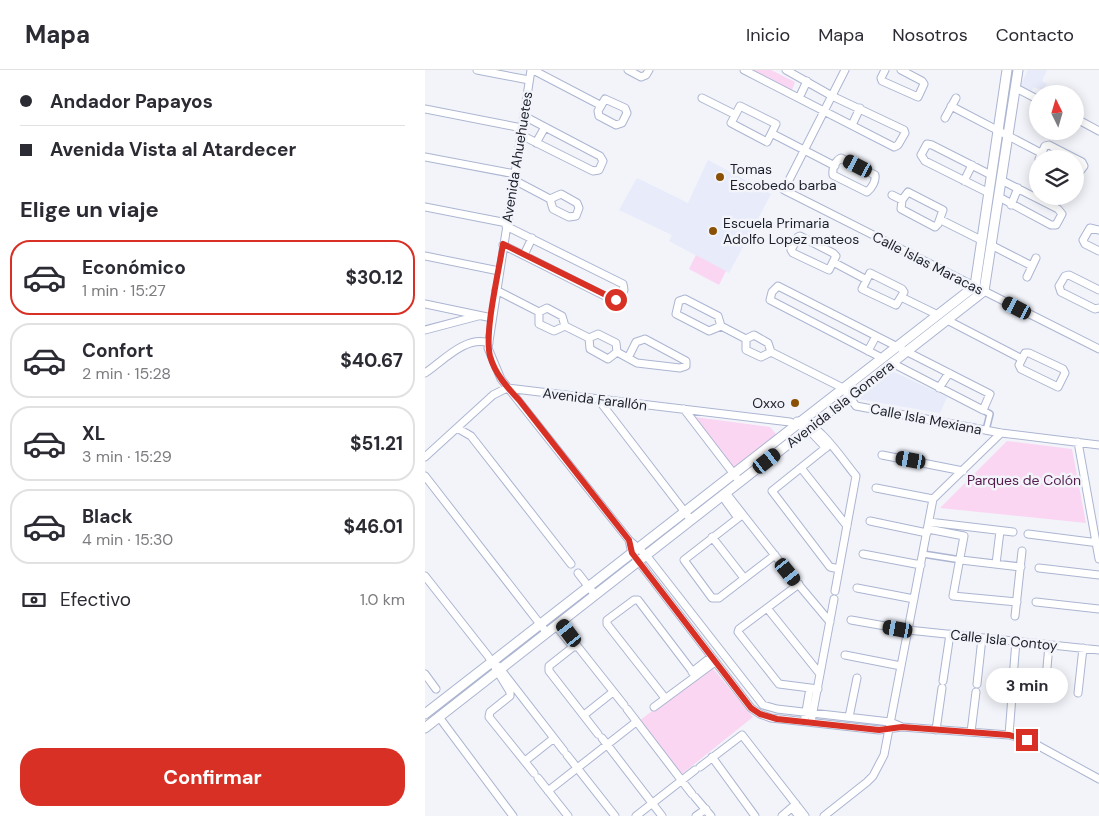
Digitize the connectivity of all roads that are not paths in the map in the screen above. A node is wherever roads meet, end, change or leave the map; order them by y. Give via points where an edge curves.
1 (477, 70) edge
2 (532, 70) edge
3 (628, 70) edge
4 (649, 70) edge
5 (744, 70) edge
6 (786, 70) edge
7 (845, 70) edge
8 (901, 70) edge
9 (1007, 70) edge
10 (1018, 70) edge
11 (883, 71) edge
12 (529, 80) junction
13 (807, 80) junction
14 (1016, 88) junction
15 (1029, 95) edge
16 (832, 96) junction
17 (702, 98) dead end
18 (799, 98) junction
19 (956, 98) dead end
20 (601, 105) dead end
21 (951, 106) junction
22 (860, 108) junction
23 (425, 109) edge
24 (824, 111) junction
25 (734, 114) junction
26 (524, 116) junction
27 (945, 118) dead end
28 (1084, 123) edge
29 (852, 125) junction
30 (545, 127) junction
31 (998, 130) junction
32 (521, 131) junction
33 (1099, 131) edge
34 (773, 134) junction
35 (1008, 136) junction
36 (536, 143) junction
37 (805, 150) junction
38 (1030, 150) edge
39 (1043, 150) edge
40 (1059, 150) edge
41 (425, 157) edge
42 (972, 165) junction
43 (835, 166) junction
44 (991, 176) junction
45 (514, 177) junction
46 (1001, 180) junction
47 (964, 181) junction
48 (1017, 188) junction
49 (989, 193) junction
50 (892, 195) dead end
51 (999, 197) junction
52 (550, 199) dead end
53 (902, 200) junction
54 (1011, 205) junction
55 (425, 206) edge
56 (941, 220) junction
57 (506, 225) junction
58 (1099, 230) edge
59 (531, 238) junction
60 (981, 240) junction
61 (503, 244) junction
62 (991, 246) junction
63 (1099, 251) edge
64 (524, 255) junction
65 (425, 256) edge
66 (1036, 258) dead end
67 (833, 262) junction
68 (1032, 266) junction
69 (499, 271) junction
70 (1027, 277) dead end
71 (865, 279) junction
72 (975, 286) junction
73 (496, 290) junction
74 (1099, 290) edge
75 (984, 291) junction
76 (901, 297) junction
77 (425, 304) edge
78 (1099, 308) edge
79 (539, 312) junction
80 (481, 315) junction
81 (938, 315) junction
82 (491, 318) junction
83 (947, 320) junction
84 (565, 326) junction
85 (721, 326) junction
86 (425, 330) edge
87 (875, 336) junction
88 (589, 338) junction
89 (746, 339) junction
90 (489, 343) junction
91 (897, 346) junction
92 (1099, 349) edge
93 (868, 351) junction
94 (617, 352) junction
95 (771, 352) junction
96 (907, 352) junction
97 (628, 358) junction
98 (882, 358) junction
99 (1022, 358) junction
100 (892, 363) junction
101 (949, 373) junction
102 (425, 374) edge
103 (507, 388) junction
104 (843, 388) junction
105 (939, 388) junction
106 (849, 397) junction
107 (598, 399) junction
108 (611, 401) junction
109 (684, 409) junction
110 (983, 410) junction
111 (612, 416) junction
112 (467, 419) junction
113 (796, 422) junction
114 (810, 427) junction
115 (457, 428) junction
116 (986, 430) junction
117 (1001, 433) junction
118 (471, 436) junction
119 (1078, 442) junction
120 (1099, 445) edge
121 (828, 446) junction
122 (882, 455) dead end
123 (425, 457) edge
124 (801, 468) junction
125 (963, 472) junction
126 (733, 474) junction
127 (425, 476) edge
128 (740, 482) junction
129 (876, 488) dead end
130 (724, 495) junction
131 (933, 499) junction
132 (685, 512) junction
133 (740, 516) junction
134 (691, 520) junction
135 (869, 521) dead end
136 (847, 526) junction
137 (928, 528) junction
138 (1000, 531) junction
139 (1013, 532) dead end
140 (1027, 534) dead end
141 (712, 538) junction
142 (1097, 543) edge
143 (635, 550) junction
144 (1022, 551) dead end
145 (863, 554) dead end
146 (923, 554) junction
147 (775, 555) junction
148 (642, 558) junction
149 (1099, 559) edge
150 (961, 560) junction
151 (571, 564) dead end
152 (996, 564) junction
153 (921, 565) junction
154 (1021, 567) junction
155 (1039, 568) dead end
156 (839, 570) junction
157 (578, 573) dead end
158 (1099, 575) edge
159 (425, 576) edge
160 (744, 578) junction
161 (799, 584) junction
162 (589, 586) junction
163 (857, 588) dead end
164 (835, 591) dead end
165 (595, 595) junction
166 (914, 598) junction
167 (834, 599) dead end
168 (1017, 602) junction
169 (1036, 602) dead end
170 (767, 608) junction
171 (1099, 609) edge
172 (1015, 616) dead end
173 (851, 620) dead end
174 (830, 622) junction
175 (540, 624) junction
176 (559, 624) junction
177 (908, 630) junction
178 (547, 633) junction
179 (950, 634) junction
180 (982, 638) junction
181 (1016, 641) junction
182 (1049, 645) junction
183 (576, 646) junction
184 (1083, 648) junction
185 (1099, 650) edge
186 (845, 655) dead end
187 (491, 659) junction
188 (713, 660) junction
189 (901, 666) junction
190 (499, 671) junction
191 (425, 674) edge
192 (693, 674) junction
193 (820, 674) junction
194 (857, 678) dead end
195 (436, 688) dead end
196 (814, 689) junction
197 (1045, 690) dead end
198 (613, 692) junction
199 (1078, 693) dead end
200 (665, 698) junction
201 (654, 707) dead end
202 (809, 713) junction
203 (425, 714) edge
204 (583, 715) junction
205 (439, 717) junction
206 (849, 717) junction
207 (636, 722) junction
208 (808, 722) junction
209 (890, 722) junction
210 (902, 727) junction
211 (425, 728) edge
212 (889, 730) junction
213 (936, 730) junction
214 (971, 732) junction
215 (1009, 735) junction
216 (554, 738) junction
217 (607, 745) junction
218 (711, 757) junction
219 (525, 761) junction
220 (577, 768) junction
221 (1099, 779) edge
222 (682, 780) junction
223 (548, 791) junction
224 (653, 803) junction
225 (794, 806) junction
226 (706, 809) junction
227 (513, 816) edge
228 (568, 816) edge
229 (615, 816) edge
230 (636, 816) edge
231 (662, 816) edge
232 (696, 816) edge
233 (711, 816) edge
234 (755, 816) edge
235 (782, 816) edge
236 (799, 816) edge
237 (805, 816) edge
238 (824, 816) edge

1 - 12 street
2 - 12 street, Avenida Ahuehuetes
2 - 20 street
3 - 4 street via 641,77
5 - 18 street
6 - 13 street
7 - 16 street
8 - 11 street via 925,84 918,97 882,81
9 - 31 street
10 - 14 street
12 - 26 street, Avenida Ahuehuetes
13 - 16 street
13 - 18 street
14 - 15 street
14 - 35 street
16 - 22 street
16 - 24 street
17 - 25 street
18 - 24 street
19 - 21 street
21 - 27 street
21 - 31 street
22 - 29 street
22 - 29 street via 905,133 894,146
23 - 32 street
24 - 29 street
24 - 37 street
25 - 34 street via 731,123 767,142
25 - 34 street via 740,106 776,124
26 - 30 street
26 - 32 street, Avenida Ahuehuetes
28 - 33 street
30 - 36 street
30 - 36 street via 601,156 603,161 599,170 593,171
31 - 35 street
31 - 44 street
32 - 36 street
32 - 45 street, Avenida Ahuehuetes
34 - 37 street
35 - 38 street
35 - 46 street
37 - 43 street
37 - 72 street, Calle Islas Maracas via 784,190
39 - 40 street via 1049,145
41 - 45 street
42 - 44 street
42 - 47 street
42 - 47 street via 927,144 921,155 925,161
43 - 43 street via 833,175 850,184 867,192 875,186 875,175 858,166 841,158
44 - 49 street
45 - 52 street
45 - 57 street, Avenida Ahuehuetes
46 - 48 street
46 - 51 street
47 - 49 street
48 - 54 street
48 - 54 street via 1062,214 1056,225 1051,225
49 - 60 street
50 - 53 street
51 - 54 street
51 - 62 street
53 - 56 street via 901,209 935,227
53 - 56 street via 908,192 943,210
55 - 57 street
56 - 60 street
57 - 59 street
57 - 61 street, Avenida Ahuehuetes
58 - 63 street via 1090,228 1083,240
59 - 64 street
59 - 64 street via 623,284 624,290 620,299 613,300
60 - 72 street
61 - 64 street
61 - 69 street, Avenida Ahuehuetes
62 - 68 street
62 - 75 street
65 - 69 street
66 - 68 street
67 - 67 street via 826,270 791,250 800,236 833,253
67 - 71 street
68 - 70 street
69 - 73 street, Avenida Ahuehuetes
71 - 76 street via 870,273 903,289
71 - 76 street via 862,289 895,305
72 - 75 street, Calle Islas Maracas
72 - 81 street, Avenida Isla Gomera
73 - 79 street
73 - 82 street, Avenida Ahuehuetes
74 - 78 street via 1069,275 1059,286 1061,292
75 - 83 street, Avenida Isla Gomera
75 - 92 street, Calle Islas Maracas
76 - 81 street
77 - 80 street
79 - 84 street via 547,308 562,316
79 - 84 street via 539,324 554,331
80 - 82 street
80 - 86 street
81 - 91 street, Avenida Isla Gomera
82 - 90 street, Avenida Ahuehuetes
83 - 96 street, Avenida Isla Gomera
83 - 99 street
84 - 88 street
85 - 85 street via 717,316 685,299 679,301 675,309 676,314 709,331
85 - 89 street
87 - 91 street
87 - 93 street
87 - 93 street via 778,286 772,292 770,300
88 - 94 street via 597,334 616,343
88 - 94 street via 589,349 608,359
89 - 95 street, Calle Isla Mexiana via 754,335 768,343
89 - 95 street, Calle Isla Mexiana via 746,350 761,357
90 - 102 street via 481,340 467,343
90 - 103 street, Avenida Ahuehuetes via 490,358
91 - 96 street
91 - 98 street, Avenida Isla Gomera
93 - 98 street
94 - 97 street
95 - 104 street, Calle Isla Mexiana
96 - 100 street, Avenida Isla Gomera
96 - 101 street
97 - 97 street via 637,363 680,368 687,364 645,339 636,342
98 - 104 street, Avenida Isla Gomera
99 - 99 street via 1029,353 1063,370 1065,374 1058,387 1021,369
100 - 105 street
100 - 106 street, Avenida Isla Gomera
101 - 105 street
101 - 110 street via 990,394
103 - 107 street, Avenida Farallón
103 - 112 street
103 - 143 street, Avenida Ahuehuetes
104 - 106 street, Calle Isla Mexiana
104 - 113 street, Avenida Isla Gomera
105 - 110 street
106 - 114 street, Avenida Isla Gomera
106 - 116 street, Calle Isla Mexiana via 856,406
107 - 108 street, Avenida Farallón
107 - 111 street
108 - 109 street, Avenida Farallón
108 - 111 street
109 - 113 street, Avenida Farallón
109 - 126 street
110 - 116 street via 990,414
111 - 132 street
112 - 115 street
112 - 118 street
113 - 114 street, Avenida Farallón
113 - 126 street, Avenida Isla Gomera
114 - 121 street
114 - 128 street, Avenida Isla Gomera
115 - 118 street
115 - 123 street
116 - 117 street, Calle Isla Mexiana
117 - 119 street, Calle Isla Mexiana
117 - 125 street
118 - 151 street
119 - 120 street, Calle Isla Mexiana
119 - 142 street
121 - 124 street
121 - 136 street via 856,476
122 - 125 street
124 - 136 street
124 - 156 street via 773,489 773,494 830,567
125 - 131 street
126 - 128 street
126 - 132 street, Avenida Isla Gomera
127 - 175 street
128 - 130 street, Avenida Isla Gomera
129 - 131 street
130 - 133 street
130 - 134 street, Avenida Isla Gomera
131 - 137 street
132 - 134 street
132 - 143 street, Avenida Isla Gomera
133 - 141 street
133 - 147 street
134 - 148 street, Avenida Isla Gomera
135 - 137 street
136 - 156 street
137 - 138 street
137 - 146 street
137 - 150 street via 964,536
138 - 139 street
138 - 152 street
140 - 142 street
141 - 160 street
141 - 160 street via 684,560 712,598 719,598
142 - 149 street
143 - 148 street, Avenida Ahuehuetes
143 - 162 street, Avenida Isla Gomera
144 - 154 street
145 - 153 street
146 - 150 street
146 - 153 street
147 - 160 street
147 - 161 street
148 - 165 street, Avenida Isla Gomera
148 - 188 street
148 - 202 street via 760,702 773,709
150 - 152 street
150 - 168 street via 953,596
152 - 154 street
153 - 166 street
154 - 168 street
155 - 158 street
156 - 164 street
157 - 162 street
159 - 187 street
161 - 170 street
161 - 174 street
162 - 165 street
162 - 175 street, Avenida Isla Gomera
163 - 166 street
165 - 176 street, Avenida Isla Gomera
166 - 177 street
167 - 174 street
168 - 172 street
169 - 171 street
170 - 193 street
170 - 196 street via 738,632 779,684
173 - 177 street, Calle Isla Contoy
174 - 193 street
175 - 178 street
175 - 187 street, Avenida Isla Gomera
176 - 178 street, Avenida Isla Gomera
176 - 183 street
177 - 179 street, Calle Isla Contoy
177 - 189 street
178 - 190 street, Avenida Isla Gomera
179 - 180 street, Calle Isla Contoy
179 - 213 street
180 - 181 street, Calle Isla Contoy
180 - 214 street
181 - 182 street, Calle Isla Contoy
181 - 215 street
182 - 184 street, Calle Isla Contoy
182 - 197 street
183 - 198 street
183 - 204 street via 548,668
184 - 185 street, Calle Isla Contoy
184 - 199 street
186 - 189 street
187 - 190 street
187 - 203 street, Avenida Isla Gomera
188 - 192 street
188 - 208 street via 751,708 760,714
189 - 209 street
190 - 205 street, Avenida Isla Gomera
190 - 216 street
190 - 219 street via 511,692 490,712 489,717
191 - 195 street
192 - 200 street
192 - 200 street via 638,600 607,620
193 - 196 street
194 - 206 street
196 - 202 street
198 - 204 street
198 - 207 street
200 - 201 street
202 - 206 street
202 - 208 street
204 - 217 street
205 - 211 street, Avenida Isla Gomera
205 - 227 street
206 - 209 street
207 - 217 street
207 - 222 street
208 - 212 street
209 - 210 street
209 - 212 street
210 - 212 street
210 - 213 street
212 - 238 street via 884,755 873,776
213 - 214 street
214 - 215 street
215 - 221 street via 1027,740
216 - 219 street
216 - 220 street
217 - 220 street
217 - 224 street
218 - 222 street
218 - 225 street via 743,735
218 - 234 street
219 - 223 street
220 - 223 street
220 - 229 street
222 - 224 street
222 - 226 street
223 - 228 street
224 - 230 street
224 - 231 street
225 - 235 street
225 - 236 street
225 - 237 street
226 - 232 street
226 - 233 street

